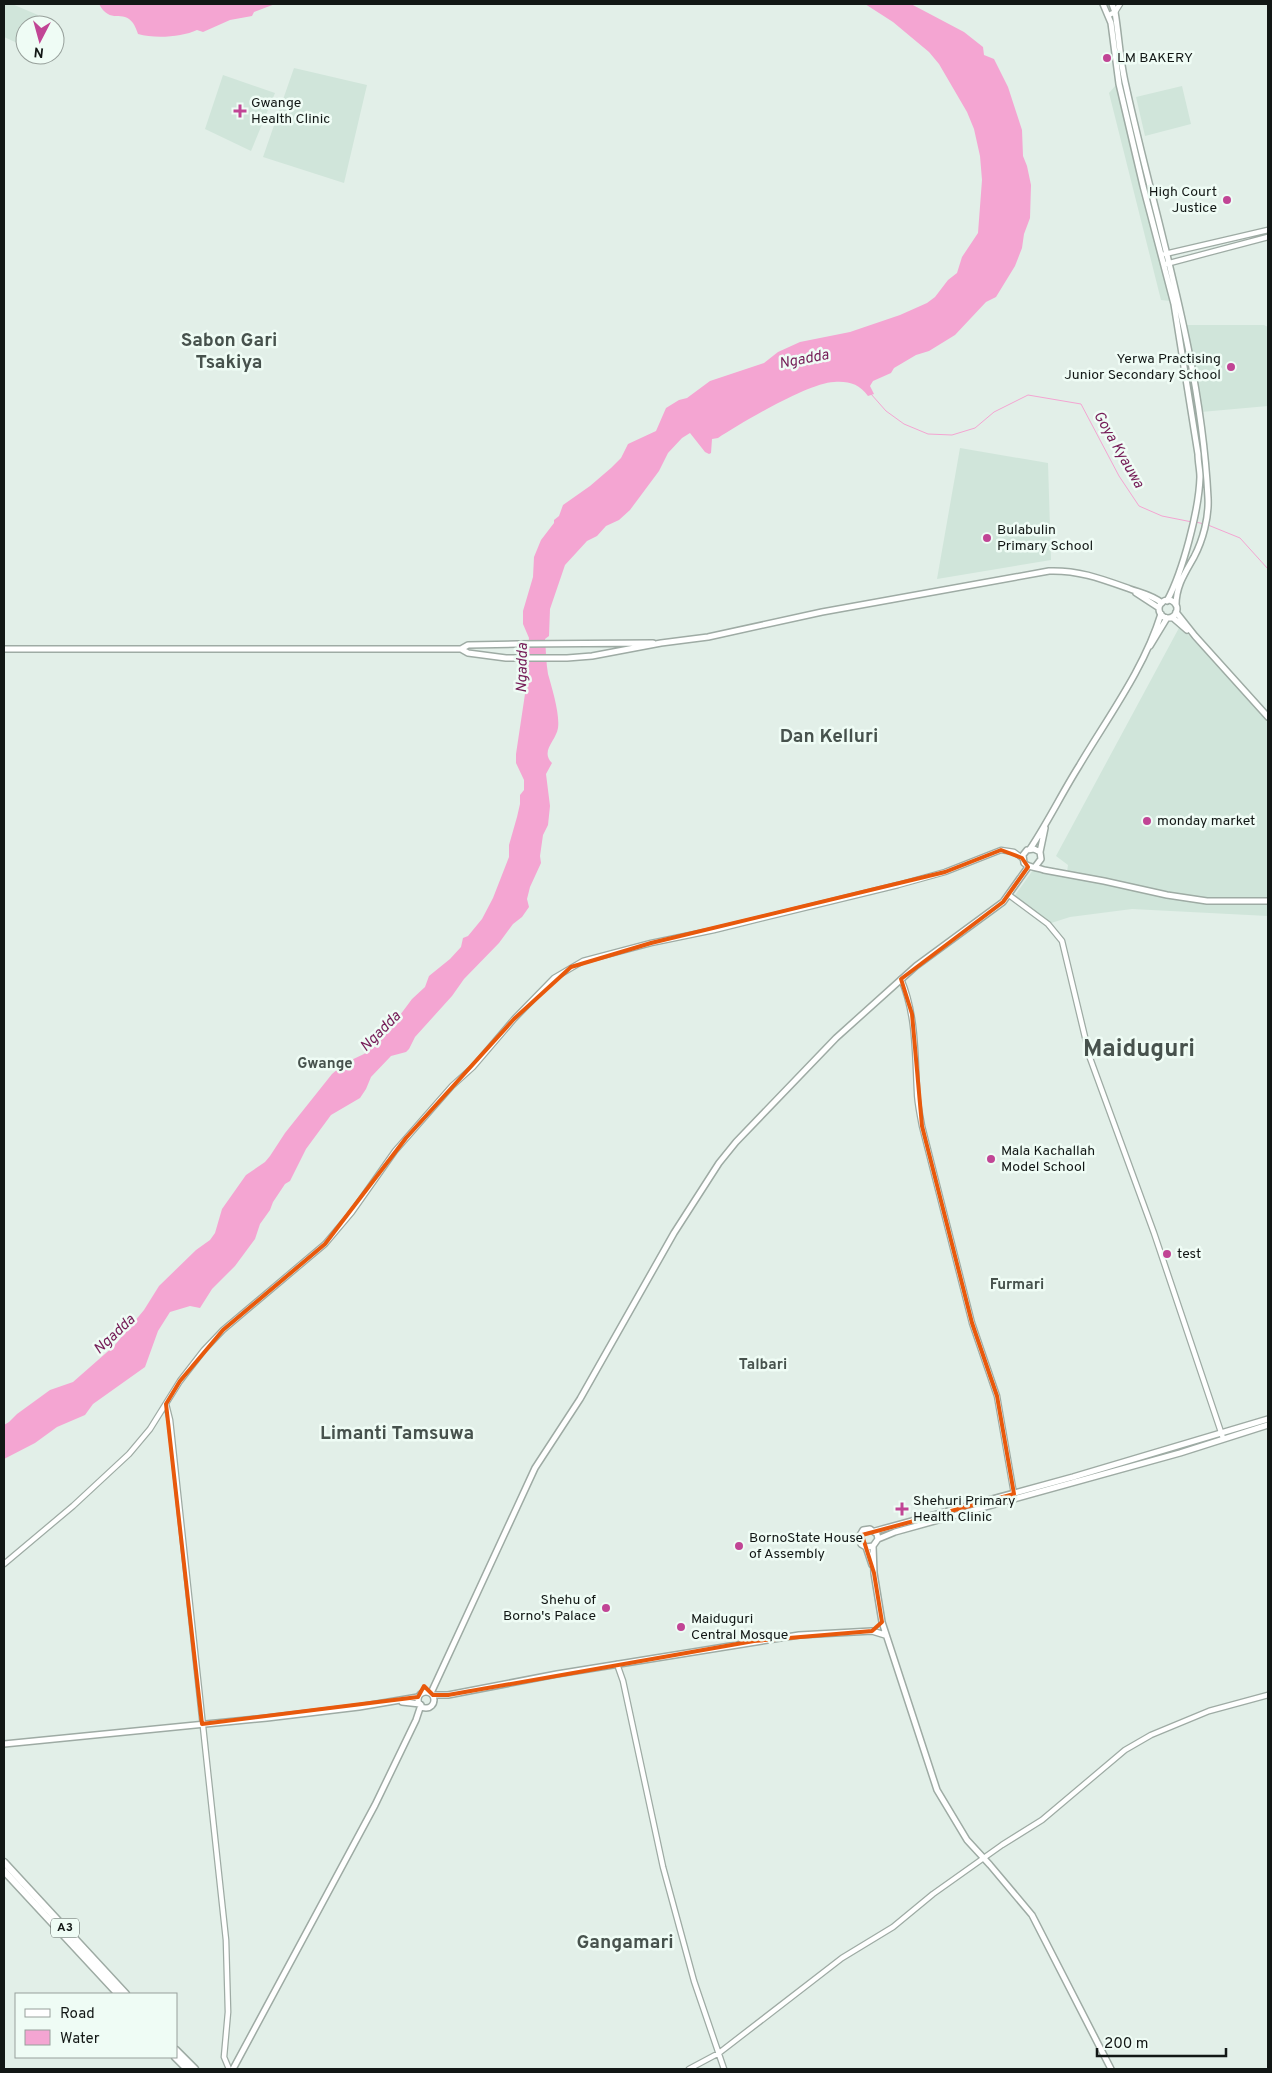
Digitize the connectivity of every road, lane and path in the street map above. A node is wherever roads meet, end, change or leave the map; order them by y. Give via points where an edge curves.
1 (1103, 4) edge
2 (1112, 4) edge
3 (1120, 4) edge
4 (1115, 12) junction
5 (1109, 15) junction
6 (1268, 230) edge
7 (1268, 237) edge
8 (1164, 254) junction
9 (1167, 264) junction
10 (1176, 605) junction
11 (1162, 607) junction
12 (1172, 616) junction
13 (661, 643) junction
14 (4, 649) edge
15 (461, 649) junction
16 (1144, 654) junction
17 (1268, 717) edge
18 (1046, 826) junction
19 (1030, 848) junction
20 (1040, 852) junction
21 (1022, 858) junction
22 (1028, 867) junction
23 (1036, 867) junction
24 (1008, 895) junction
25 (1268, 901) edge
26 (901, 979) junction
27 (166, 1404) junction
28 (1268, 1419) edge
29 (1268, 1425) edge
30 (1222, 1436) junction
31 (1014, 1494) junction
32 (875, 1531) junction
33 (878, 1539) junction
34 (873, 1546) junction
35 (866, 1547) junction
36 (4, 1564) edge
37 (874, 1573) junction
38 (882, 1622) junction
39 (872, 1631) junction
40 (885, 1635) junction
41 (617, 1664) junction
42 (429, 1693) junction
43 (448, 1695) junction
44 (1268, 1695) edge
45 (418, 1697) junction
46 (399, 1702) junction
47 (433, 1703) junction
48 (420, 1705) junction
49 (427, 1707) junction
50 (416, 1720) junction
51 (202, 1724) junction
52 (4, 1744) edge
53 (984, 1859) junction
54 (4, 1862) edge
55 (4, 1871) edge
56 (117, 1993) edge
57 (125, 1993) edge
58 (178, 2052) edge
59 (718, 2053) junction
60 (176, 2058) edge
61 (187, 2069) edge
62 (194, 2069) edge
63 (229, 2069) edge
64 (233, 2069) edge
65 (689, 2069) edge
66 (724, 2069) edge
67 (1111, 2069) edge

1 - 5 main road
2 - 4 main road
3 - 4 street
4 - 5 street
4 - 8 main road via 1125,84
5 - 8 main road via 1119,84 1143,186
6 - 8 street
7 - 9 street
8 - 9 main road
9 - 10 main road via 1179,302 1197,404 1208,498 1200,543 1179,583
9 - 11 main road via 1200,477 1182,563
10 - 11 main road
10 - 12 main road
11 - 12 main road
11 - 13 main road via 1150,596 1104,578 1079,572 1049,571 822,612 708,638
11 - 16 main road
12 - 16 main road
12 - 17 main road via 1195,636
13 - 15 main road via 468,645
13 - 15 main road via 567,658 518,658
14 - 15 main road
16 - 18 main road
18 - 19 main road
18 - 20 main road
19 - 20 main road
19 - 21 main road
20 - 23 main road via 1041,859
21 - 22 main road
21 - 27 street via 1014,852 1001,850 926,877 808,908 651,943 571,967 554,978 452,1086 406,1138 325,1244 217,1336 191,1366
22 - 23 main road
22 - 24 main road
23 - 25 main road via 1207,901
24 - 26 main road
24 - 30 street via 1048,924 1062,941 1090,1058 1154,1233
26 - 31 street via 912,1014 916,1093 922,1126 972,1323 997,1396
26 - 42 main road via 832,1042 719,1162 674,1233 580,1399 535,1468
27 - 36 street via 138,1444 115,1469
27 - 51 street
28 - 30 main road
29 - 30 main road
30 - 31 main road
30 - 33 main road via 1180,1453
31 - 32 main road
32 - 33 main road
32 - 35 main road via 868,1528 861,1532 859,1540
33 - 34 main road
34 - 35 main road
34 - 37 main road
35 - 37 main road
37 - 38 main road
38 - 39 main road
38 - 40 main road
39 - 40 main road
39 - 41 main road via 800,1635
40 - 53 main road via 937,1790 967,1840
41 - 43 main road
41 - 59 street via 663,1868
42 - 43 main road
42 - 45 main road
42 - 47 main road
43 - 47 main road
44 - 53 street via 1209,1711 1124,1750 1042,1820
45 - 46 main road
45 - 48 main road
46 - 48 main road
46 - 51 main road
47 - 49 main road
48 - 49 main road
48 - 50 main road
49 - 50 main road
50 - 64 main road via 375,1805
51 - 52 main road
51 - 63 street via 226,1940 228,2012 224,2057
53 - 59 street via 933,1894 894,1927 827,1968
53 - 67 main road via 1032,1915
54 - 57 highway, A3
55 - 56 highway, A3
58 - 62 highway
59 - 65 street
59 - 66 street
60 - 61 highway

